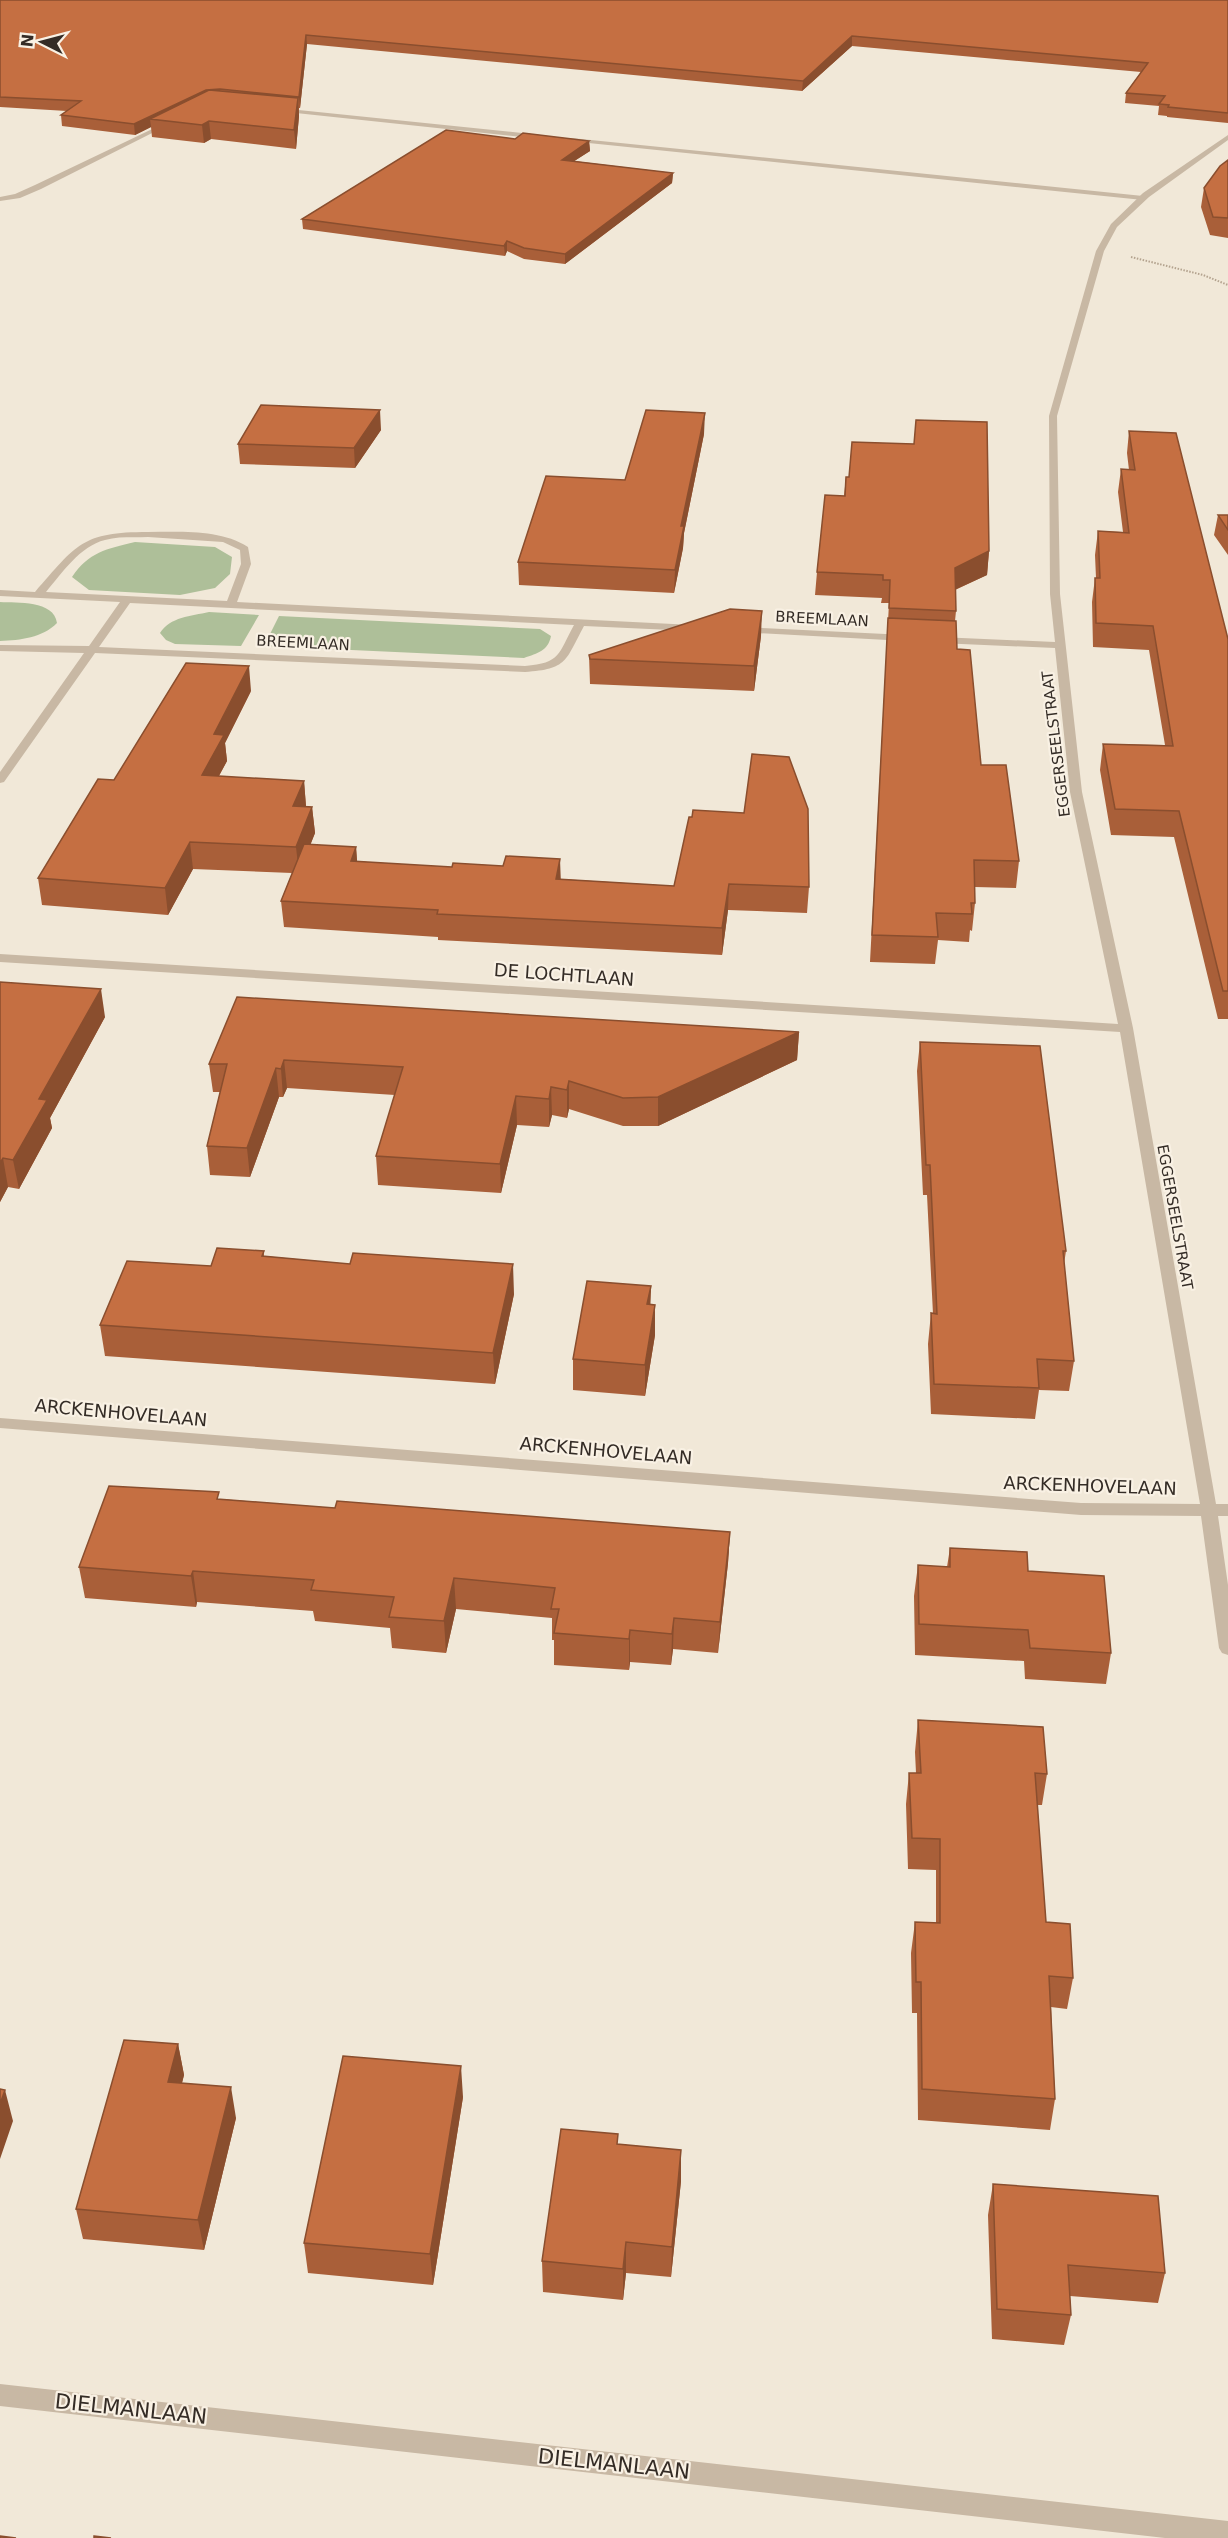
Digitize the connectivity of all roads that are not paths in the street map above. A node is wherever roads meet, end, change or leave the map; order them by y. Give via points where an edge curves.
1 (269, 109) edge
2 (177, 120) edge
3 (1228, 137) edge
4 (555, 138) edge
5 (567, 139) edge
6 (1143, 198) junction
7 (0, 199) edge
8 (0, 593) edge
9 (38, 595) junction
10 (127, 600) junction
11 (231, 604) junction
12 (580, 623) junction
13 (699, 628) edge
14 (735, 630) edge
15 (912, 638) edge
16 (924, 639) edge
17 (1062, 645) junction
18 (0, 648) edge
19 (92, 650) junction
20 (0, 780) edge
21 (0, 958) edge
22 (1126, 1028) junction
23 (0, 1423) edge
24 (1209, 1510) junction
25 (1228, 1510) edge
26 (1228, 1648) edge
27 (0, 2395) edge
28 (1228, 2533) edge

1 - 4 street
2 - 7 street via 38,187
3 - 6 street, EGGERSEELSTRAAT
5 - 6 street
6 - 17 street, EGGERSEELSTRAAT via 1114,226 1100,251 1053,416 1055,594
8 - 9 street, BREEMLAAN
9 - 10 street, BREEMLAAN
9 - 11 street via 79,550 104,537 214,538 245,549 246,564
10 - 11 street, BREEMLAAN
10 - 19 street
11 - 12 street, BREEMLAAN
12 - 13 street, BREEMLAAN
12 - 19 street, BREEMLAAN via 561,658 549,667 533,668
14 - 15 street, BREEMLAAN
16 - 17 street
17 - 22 street, EGGERSEELSTRAAT via 1076,792
18 - 19 street, BREEMLAAN
19 - 20 street
21 - 22 street, DE LOCHTLAAN
22 - 24 street, EGGERSEELSTRAAT
23 - 24 street, ARCKENHOVELAAN via 1081,1509
24 - 25 street, ARCKENHOVELAAN
24 - 26 street, EGGERSEELSTRAAT
27 - 28 street, DIELMANLAAN

